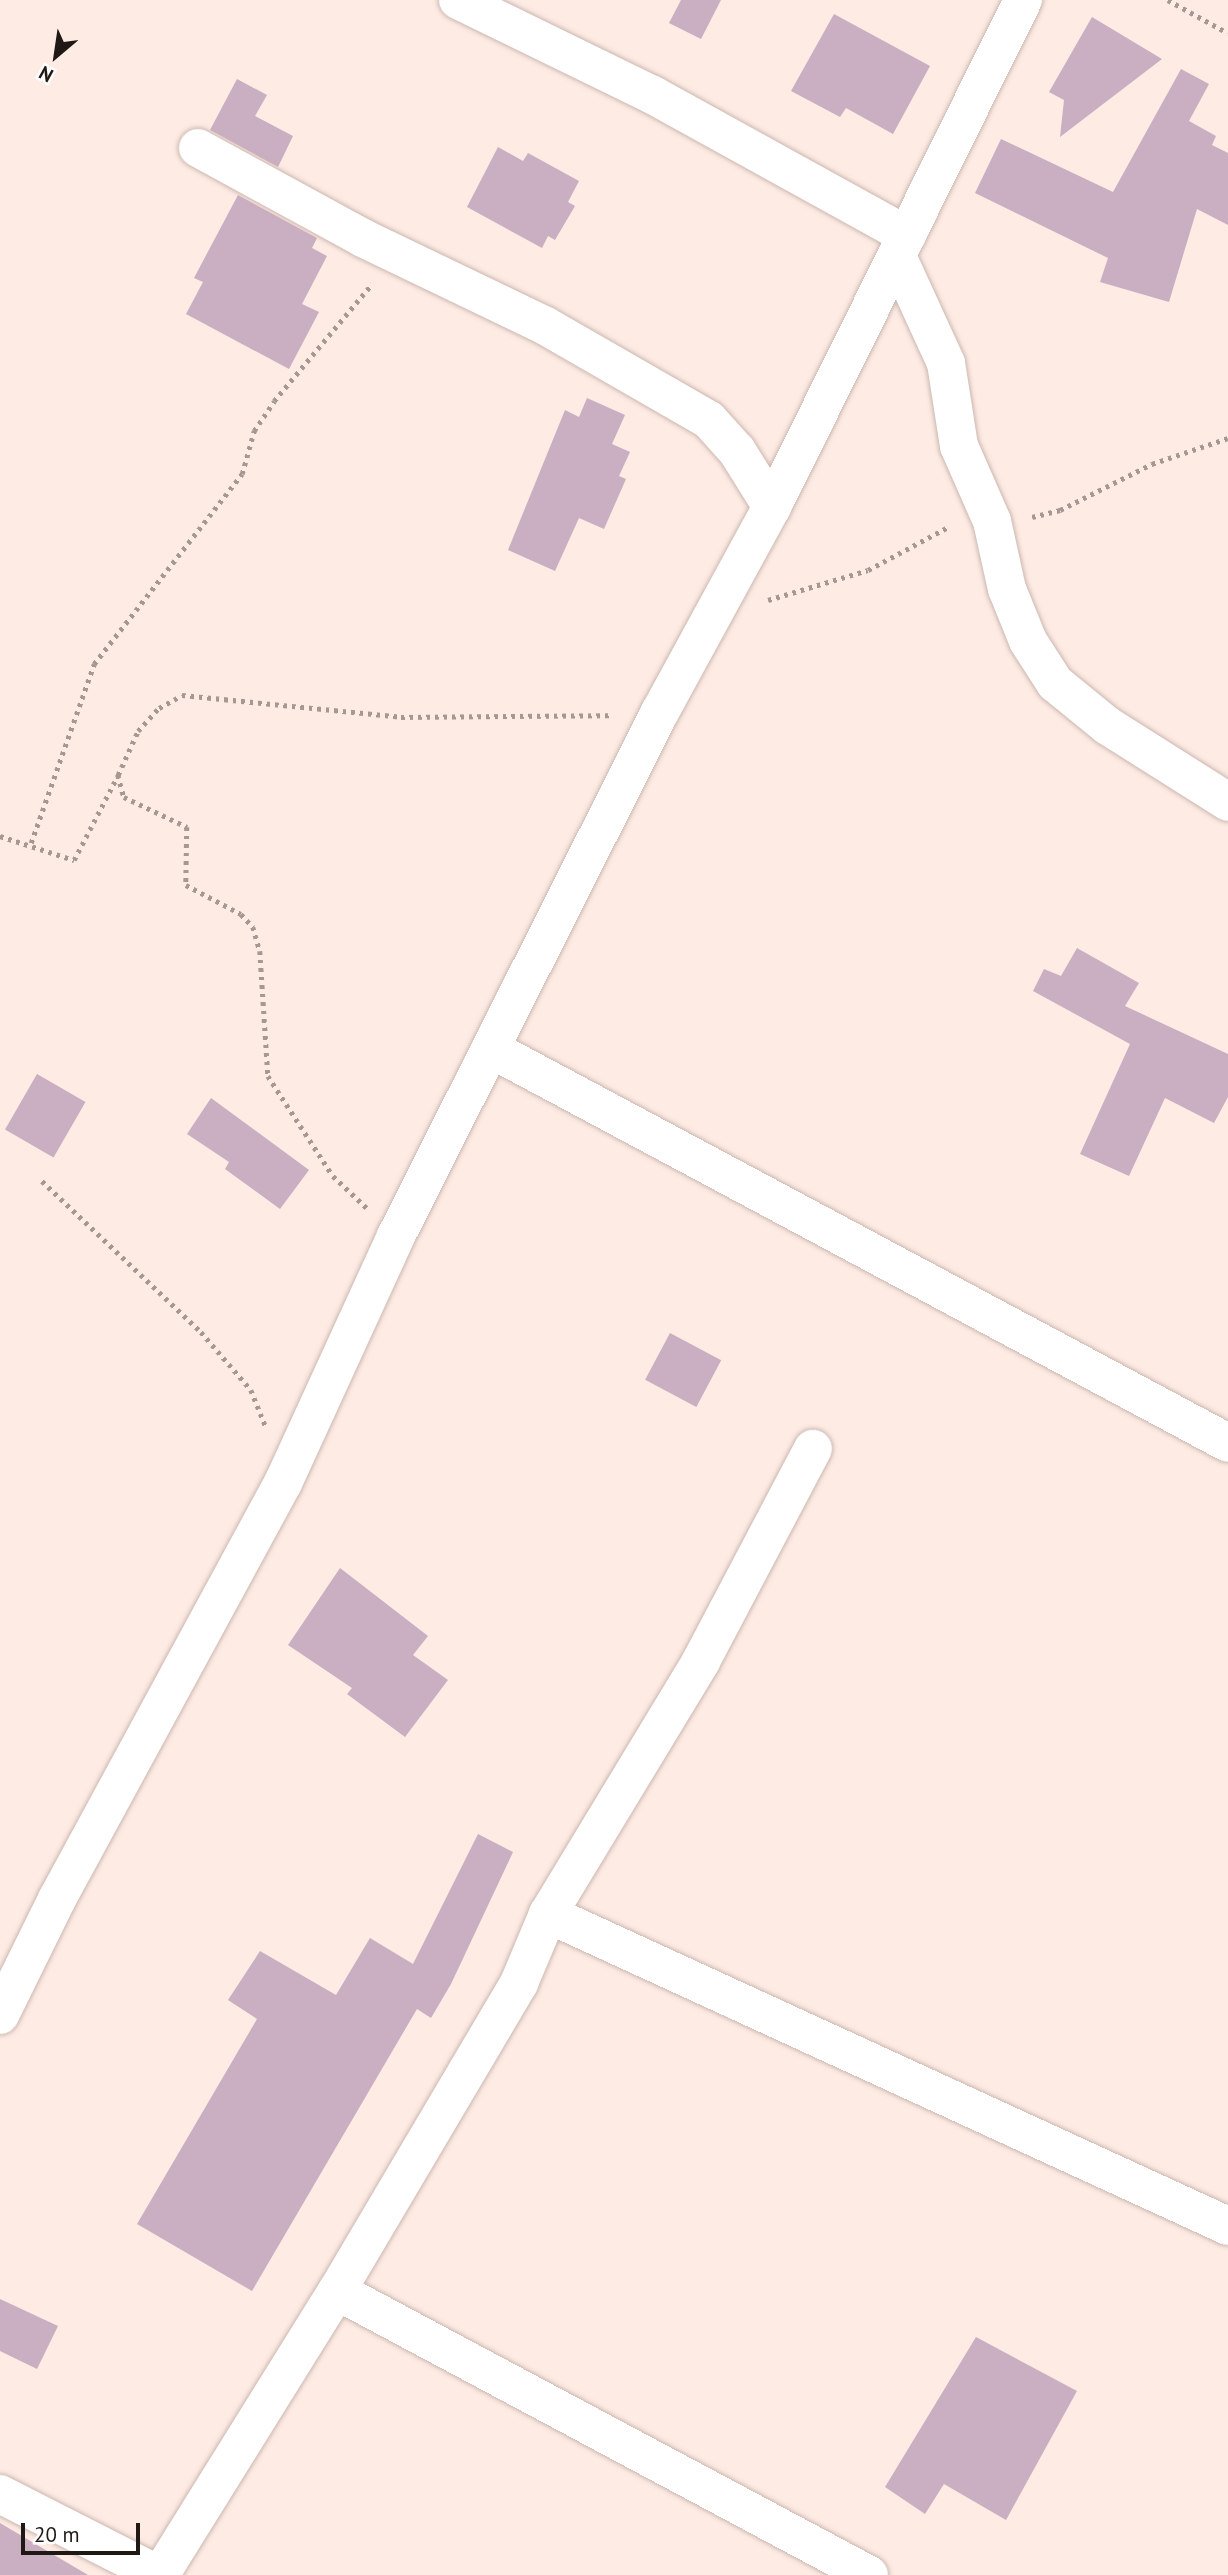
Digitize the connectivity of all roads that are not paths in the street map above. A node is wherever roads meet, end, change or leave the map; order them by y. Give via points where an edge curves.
1 (458, 0) edge
2 (1023, 0) edge
3 (198, 148) dead end
4 (902, 245) junction
5 (772, 507) junction
6 (1228, 802) edge
7 (493, 1050) junction
8 (1228, 1443) edge
9 (813, 1449) dead end
10 (548, 1914) junction
11 (0, 2015) edge
12 (1228, 2226) edge
13 (337, 2291) junction
14 (0, 2494) edge
15 (160, 2575) edge
16 (869, 2575) edge

1 - 4 street via 653,95
2 - 4 street
3 - 5 street via 556,332 709,420 737,451
4 - 5 street
4 - 6 street via 946,363 959,446 988,513 1011,599 1028,641 1055,682 1108,726
5 - 7 street via 660,712
7 - 8 street
7 - 11 street via 396,1236 283,1483 57,1899
9 - 10 street via 701,1661
10 - 12 street
10 - 13 street via 519,1983
13 - 15 street
13 - 16 street
14 - 15 street

